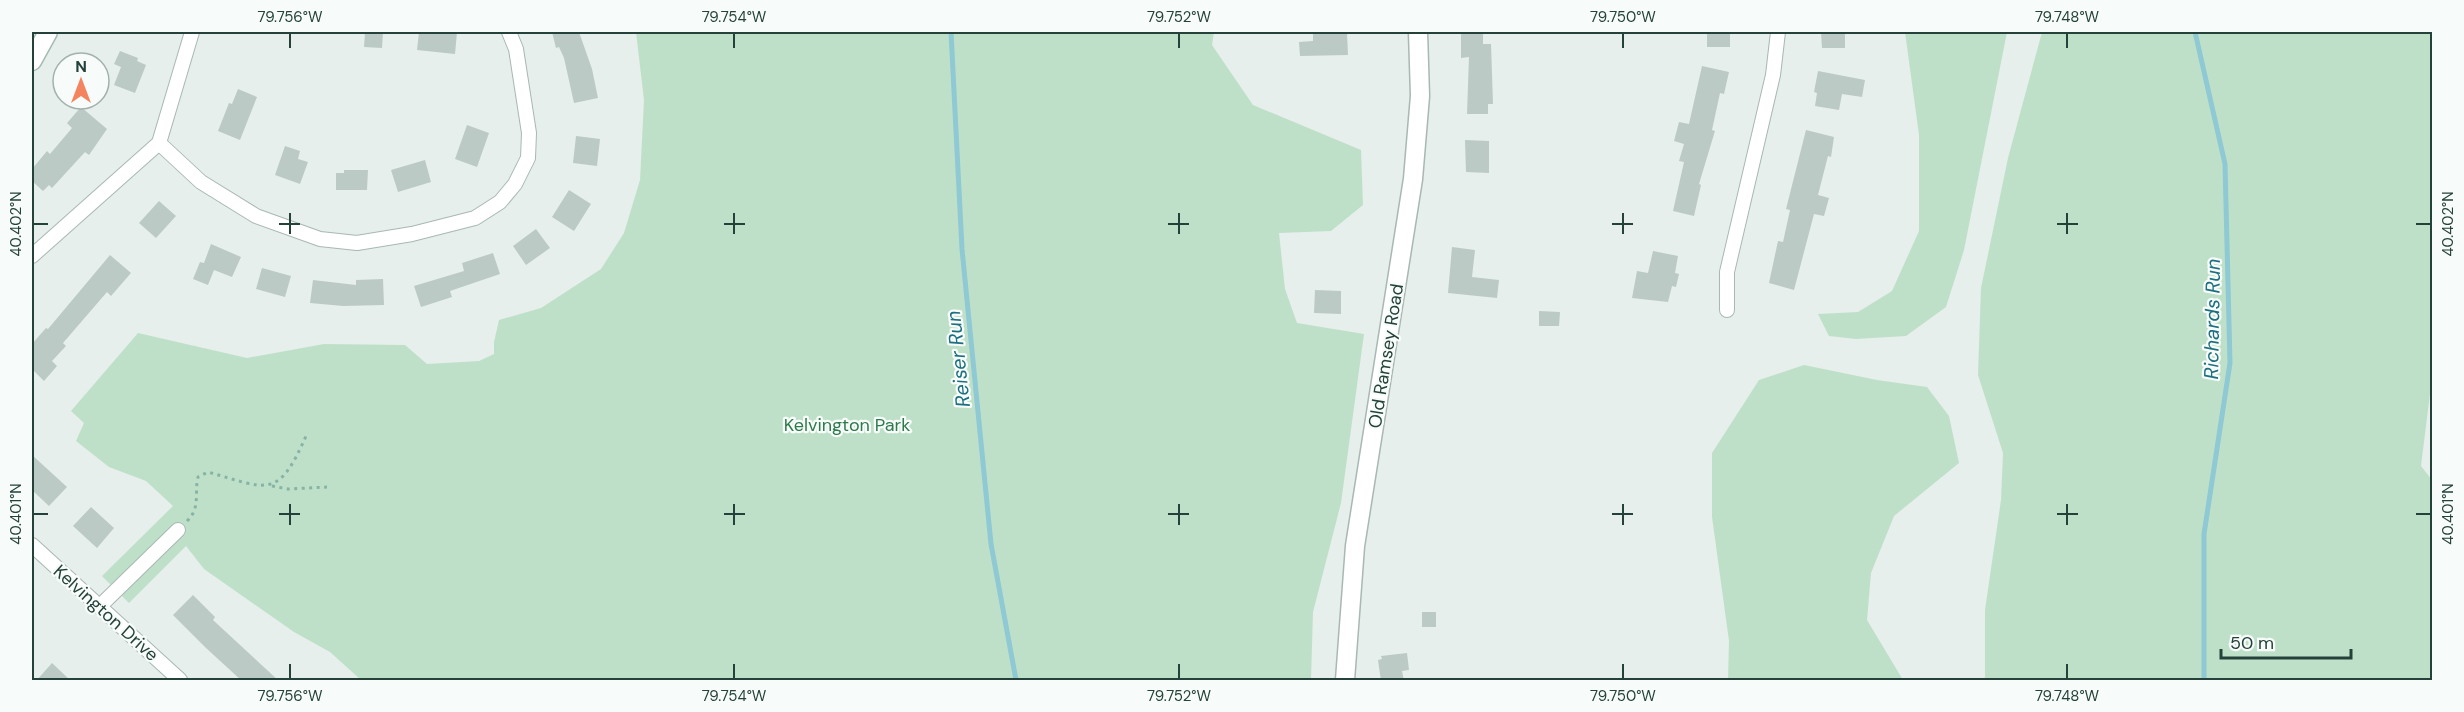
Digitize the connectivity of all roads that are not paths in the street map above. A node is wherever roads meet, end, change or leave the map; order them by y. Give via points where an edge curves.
1 (48, 32) edge
2 (192, 32) edge
3 (508, 32) edge
4 (1418, 32) edge
5 (1778, 32) edge
6 (32, 61) edge
7 (159, 143) junction
8 (32, 256) edge
9 (1727, 310) dead end
10 (178, 530) road end
11 (32, 545) edge
12 (99, 607) junction
13 (180, 681) edge
14 (1345, 681) edge

1 - 6 street
2 - 7 street
3 - 7 street via 516,50 521,81 529,133 528,158 500,202 475,218 357,243 320,239 256,216 201,182
4 - 14 street, Old Ramsey Road via 1420,96 1413,179 1355,546
5 - 9 street via 1773,75 1727,272
7 - 8 street
10 - 12 street
11 - 12 street, Kelvington Drive
12 - 13 street, Kelvington Drive

